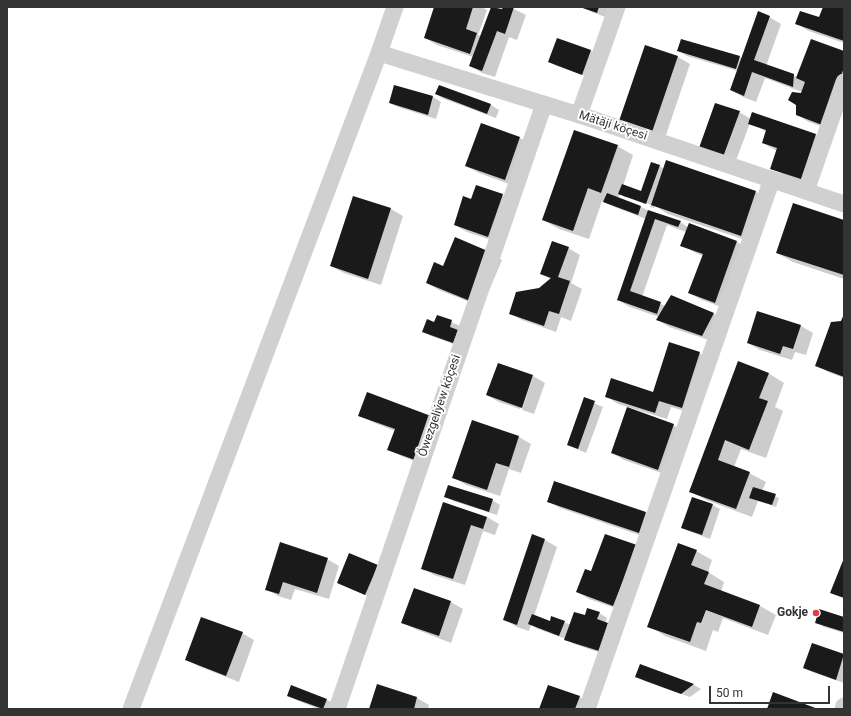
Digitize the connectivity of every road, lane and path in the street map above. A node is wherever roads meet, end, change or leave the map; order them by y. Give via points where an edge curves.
1 (395, 7) edge
2 (617, 7) edge
3 (379, 53) junction
4 (844, 82) edge
5 (544, 104) junction
6 (579, 115) junction
7 (772, 179) junction
8 (806, 191) junction
9 (844, 204) edge
10 (844, 706) edge
11 (131, 709) edge
12 (337, 709) edge
13 (587, 709) edge
14 (843, 709) edge

1 - 3 street
2 - 6 street
3 - 5 street, Mätäji köçesi
3 - 11 street
4 - 8 street
5 - 6 street, Mätäji köçesi
5 - 12 street, Öwezgeliýew köçesi
6 - 7 street, Mätäji köçesi
7 - 8 street, Mätäji köçesi
7 - 13 street
8 - 9 street, Mätäji köçesi
10 - 14 street

